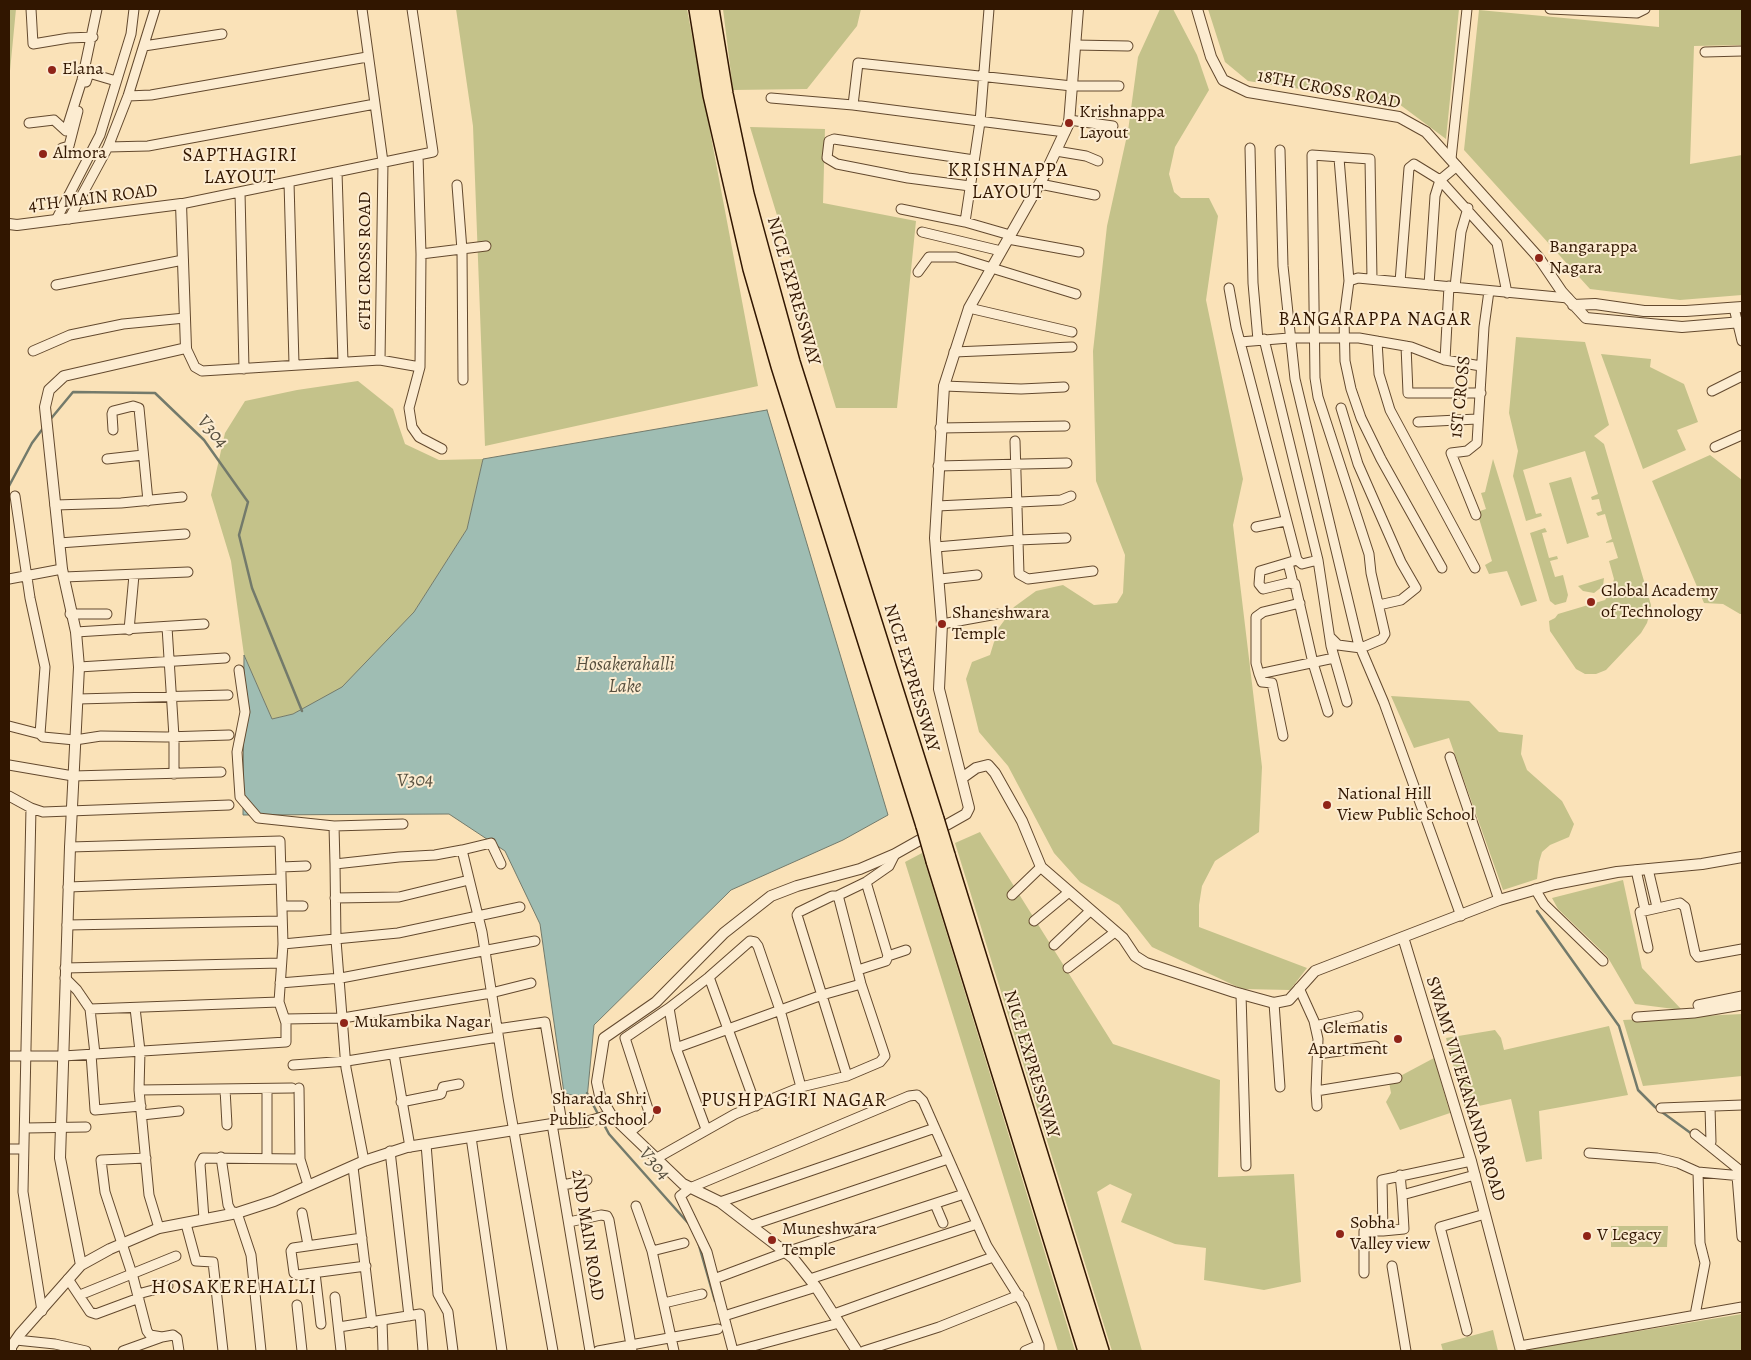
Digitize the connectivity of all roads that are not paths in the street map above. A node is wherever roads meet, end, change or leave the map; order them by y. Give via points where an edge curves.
1 (31, 9) edge
2 (97, 9) edge
3 (134, 9) edge
4 (157, 9) edge
5 (362, 9) edge
6 (412, 9) edge
7 (697, 9) edge
8 (711, 9) edge
9 (989, 9) edge
10 (1078, 9) edge
11 (1197, 9) edge
12 (1467, 9) edge
13 (1550, 9) edge
14 (1644, 9) edge
15 (222, 34) dead end
16 (93, 38) junction
17 (1075, 45) junction
18 (144, 46) junction
19 (1128, 46) dead end
20 (1742, 51) edge
21 (1705, 52) dead end
22 (368, 57) junction
23 (983, 76) junction
24 (116, 81) junction
25 (1072, 86) junction
26 (1118, 86) dead end
27 (128, 96) junction
28 (770, 98) dead end
29 (375, 104) junction
30 (853, 105) junction
31 (1069, 120) junction
32 (980, 122) junction
33 (29, 123) dead end
34 (1113, 126) dead end
35 (1065, 132) junction
36 (108, 147) junction
37 (62, 148) dead end
38 (1250, 148) dead end
39 (1280, 150) dead end
40 (1056, 152) junction
41 (418, 155) junction
42 (1339, 158) junction
43 (974, 160) junction
44 (1098, 161) dead end
45 (383, 162) junction
46 (1454, 162) junction
47 (337, 172) junction
48 (1440, 180) junction
49 (289, 182) junction
50 (1040, 184) junction
51 (457, 185) dead end
52 (970, 186) junction
53 (240, 192) junction
54 (1095, 194) dead end
55 (181, 204) junction
56 (1468, 208) junction
57 (901, 209) dead end
58 (69, 219) junction
59 (56, 220) junction
60 (965, 222) junction
61 (9, 224) edge
62 (922, 232) dead end
63 (1009, 237) junction
64 (486, 246) dead end
65 (462, 250) junction
66 (1001, 251) junction
67 (1079, 252) dead end
68 (421, 254) junction
69 (183, 260) junction
70 (991, 269) junction
71 (918, 272) dead end
72 (1372, 279) junction
73 (1349, 280) junction
74 (1400, 282) junction
75 (1429, 285) junction
76 (56, 286) dead end
77 (1452, 287) junction
78 (1229, 288) dead end
79 (1489, 291) junction
80 (1507, 293) junction
81 (1076, 294) dead end
82 (1570, 301) junction
83 (969, 308) junction
84 (1738, 308) edge
85 (185, 318) junction
86 (1740, 322) edge
87 (1072, 332) dead end
88 (1289, 338) junction
89 (1313, 338) junction
90 (1344, 338) junction
91 (1261, 340) junction
92 (1377, 341) junction
93 (1742, 341) edge
94 (1240, 342) junction
95 (1406, 346) junction
96 (1072, 347) dead end
97 (186, 348) junction
98 (33, 351) dead end
99 (954, 352) junction
100 (380, 360) junction
101 (1445, 360) junction
102 (343, 362) junction
103 (294, 364) junction
104 (1481, 366) junction
105 (420, 367) junction
106 (244, 369) junction
107 (1742, 376) edge
108 (463, 380) dead end
109 (944, 386) junction
110 (1064, 387) dead end
111 (1712, 391) dead end
112 (1480, 394) junction
113 (1341, 408) dead end
114 (1477, 419) junction
115 (1418, 422) dead end
116 (1065, 426) dead end
117 (940, 428) junction
118 (113, 430) dead end
119 (1742, 435) edge
120 (1015, 441) dead end
121 (1715, 448) dead end
122 (442, 449) dead end
123 (143, 455) junction
124 (107, 459) dead end
125 (1067, 463) dead end
126 (1016, 464) junction
127 (938, 466) junction
128 (15, 496) dead end
129 (1071, 496) dead end
130 (182, 497) dead end
131 (148, 501) junction
132 (1018, 502) junction
133 (55, 505) junction
134 (937, 506) junction
135 (1476, 515) dead end
136 (1285, 521) junction
137 (1256, 527) dead end
138 (185, 534) dead end
139 (1066, 538) dead end
140 (1018, 540) junction
141 (59, 543) junction
142 (936, 547) junction
143 (1318, 560) junction
144 (1292, 561) junction
145 (1442, 568) dead end
146 (1475, 568) dead end
147 (188, 572) dead end
148 (1093, 572) dead end
149 (63, 573) junction
150 (27, 575) junction
151 (134, 575) junction
152 (977, 575) dead end
153 (9, 579) edge
154 (940, 579) junction
155 (1293, 582) junction
156 (1300, 603) junction
157 (1379, 605) junction
158 (70, 614) junction
159 (107, 614) dead end
160 (997, 614) dead end
161 (204, 624) dead end
162 (942, 624) junction
163 (168, 627) junction
164 (129, 630) junction
165 (76, 632) junction
166 (1330, 637) junction
167 (1361, 648) junction
168 (225, 658) dead end
169 (1334, 658) junction
170 (170, 660) junction
171 (1313, 663) junction
172 (79, 667) junction
173 (239, 670) dead end
174 (1259, 674) junction
175 (228, 695) dead end
176 (172, 697) junction
177 (78, 698) junction
178 (1347, 702) dead end
179 (1328, 712) dead end
180 (9, 726) edge
181 (40, 734) junction
182 (229, 735) dead end
183 (1283, 736) dead end
184 (174, 737) junction
185 (75, 740) junction
186 (1450, 757) dead end
187 (9, 765) edge
188 (221, 772) dead end
189 (174, 774) junction
190 (73, 776) junction
191 (962, 778) junction
192 (9, 796) edge
193 (229, 805) dead end
194 (31, 808) junction
195 (72, 812) junction
196 (930, 823) junction
197 (403, 824) dead end
198 (334, 826) junction
199 (70, 847) junction
200 (462, 850) junction
201 (895, 854) junction
202 (1742, 857) edge
203 (941, 858) junction
204 (335, 864) junction
205 (501, 864) dead end
206 (306, 866) dead end
207 (281, 867) junction
208 (1041, 868) junction
209 (1648, 869) junction
210 (1636, 870) junction
211 (282, 879) junction
212 (469, 880) junction
213 (866, 882) junction
214 (68, 887) junction
215 (1535, 890) junction
216 (1069, 892) junction
217 (1012, 895) dead end
218 (837, 896) junction
219 (335, 898) junction
220 (1500, 900) junction
221 (283, 906) junction
222 (303, 906) dead end
223 (520, 907) dead end
224 (1657, 907) junction
225 (1645, 910) junction
226 (1090, 912) junction
227 (476, 915) junction
228 (1461, 916) junction
229 (282, 921) junction
230 (1034, 921) dead end
231 (67, 925) junction
232 (1115, 932) junction
233 (1403, 937) junction
234 (336, 940) junction
235 (535, 941) dead end
236 (283, 944) junction
237 (1054, 945) dead end
238 (1648, 948) dead end
239 (906, 950) dead end
240 (1742, 950) edge
241 (485, 951) junction
242 (888, 956) junction
243 (1603, 961) dead end
244 (281, 963) junction
245 (1068, 968) dead end
246 (858, 970) junction
247 (65, 973) junction
248 (341, 978) junction
249 (709, 978) junction
250 (531, 982) dead end
251 (280, 983) junction
252 (861, 984) junction
253 (1299, 988) junction
254 (491, 993) junction
255 (1241, 994) junction
256 (822, 995) junction
257 (1742, 996) edge
258 (279, 1002) junction
259 (1274, 1002) junction
260 (1698, 1005) dead end
261 (1742, 1005) edge
262 (135, 1008) junction
263 (669, 1008) junction
264 (90, 1009) junction
265 (780, 1010) junction
266 (1358, 1016) dead end
267 (1637, 1017) dead end
268 (343, 1018) junction
269 (285, 1019) junction
270 (1316, 1026) junction
271 (728, 1028) junction
272 (498, 1033) junction
273 (1376, 1046) dead end
274 (676, 1048) junction
275 (140, 1051) junction
276 (93, 1054) junction
277 (394, 1054) junction
278 (1318, 1054) junction
279 (9, 1056) edge
280 (26, 1056) junction
281 (63, 1056) junction
282 (347, 1061) junction
283 (293, 1064) dead end
284 (847, 1076) junction
285 (1397, 1078) dead end
286 (458, 1084) dead end
287 (802, 1087) junction
288 (1280, 1087) dead end
289 (225, 1089) junction
290 (267, 1089) junction
291 (139, 1090) junction
292 (1316, 1092) junction
293 (401, 1102) junction
294 (1742, 1105) edge
295 (756, 1106) junction
296 (1317, 1106) dead end
297 (1710, 1107) junction
298 (1661, 1108) dead end
299 (142, 1111) junction
300 (179, 1111) dead end
301 (607, 1116) junction
302 (557, 1124) junction
303 (227, 1125) dead end
304 (61, 1127) junction
305 (26, 1128) junction
306 (86, 1128) dead end
307 (935, 1128) junction
308 (706, 1129) junction
309 (514, 1131) junction
310 (630, 1132) junction
311 (1694, 1134) dead end
312 (471, 1137) junction
313 (1711, 1142) dead end
314 (426, 1144) junction
315 (410, 1147) junction
316 (9, 1149) edge
317 (23, 1149) junction
318 (390, 1152) junction
319 (1589, 1153) dead end
320 (221, 1157) junction
321 (267, 1157) junction
322 (146, 1158) junction
323 (657, 1158) junction
324 (300, 1159) junction
325 (948, 1159) junction
326 (364, 1161) junction
327 (1471, 1161) junction
328 (1246, 1166) dead end
329 (353, 1167) junction
330 (1444, 1167) junction
331 (1698, 1172) junction
332 (1475, 1175) junction
333 (1740, 1175) edge
334 (1400, 1176) junction
335 (587, 1180) dead end
336 (1449, 1182) junction
337 (308, 1185) junction
338 (563, 1185) junction
339 (690, 1188) junction
340 (964, 1194) junction
341 (1402, 1196) junction
342 (720, 1202) junction
343 (935, 1204) junction
344 (636, 1206) dead end
345 (237, 1213) junction
346 (302, 1213) dead end
347 (1485, 1214) junction
348 (204, 1220) junction
349 (569, 1222) junction
350 (943, 1223) dead end
351 (186, 1224) junction
352 (977, 1224) junction
353 (752, 1225) junction
354 (159, 1228) junction
355 (1383, 1231) junction
356 (1742, 1237) edge
357 (362, 1238) junction
358 (684, 1243) dead end
359 (122, 1244) junction
360 (308, 1246) junction
361 (652, 1251) junction
362 (786, 1252) junction
363 (176, 1256) dead end
364 (993, 1257) junction
365 (81, 1266) junction
366 (366, 1266) junction
367 (1392, 1266) dead end
368 (315, 1273) junction
369 (1364, 1273) dead end
370 (132, 1274) junction
371 (68, 1279) junction
372 (714, 1279) junction
373 (813, 1283) junction
374 (168, 1286) dead end
375 (702, 1294) dead end
376 (1019, 1295) junction
377 (80, 1296) junction
378 (139, 1296) junction
379 (334, 1297) dead end
380 (664, 1303) junction
381 (297, 1305) dead end
382 (1742, 1307) edge
383 (42, 1311) junction
384 (409, 1316) junction
385 (724, 1316) junction
386 (1695, 1316) junction
387 (836, 1318) junction
388 (382, 1321) junction
389 (372, 1323) junction
390 (322, 1324) dead end
391 (339, 1327) junction
392 (718, 1329) dead end
393 (1467, 1331) dead end
394 (162, 1337) junction
395 (671, 1337) junction
396 (12, 1345) edge
397 (148, 1347) edge
398 (179, 1347) edge
399 (56, 1348) edge
400 (631, 1348) edge
401 (1039, 1348) edge
402 (1520, 1349) edge
403 (86, 1351) edge
404 (123, 1351) edge
405 (224, 1351) edge
406 (261, 1351) edge
407 (302, 1351) edge
408 (341, 1351) edge
409 (383, 1351) edge
410 (423, 1351) edge
411 (453, 1351) edge
412 (502, 1351) edge
413 (553, 1351) edge
414 (590, 1351) edge
415 (598, 1351) edge
416 (674, 1351) edge
417 (734, 1351) edge
418 (857, 1351) edge
419 (864, 1351) edge
420 (1025, 1351) edge
421 (1086, 1351) edge
422 (1101, 1351) edge
423 (1406, 1351) edge

1 - 16 street via 33,44
2 - 16 street
3 - 24 street via 131,34
4 - 18 street
5 - 22 street, 6TH CROSS ROAD
6 - 41 street via 433,152
7 - 196 highway, NICE EXPRESSWAY via 710,95 751,269 779,366
8 - 196 highway, NICE EXPRESSWAY via 737,148 768,273
9 - 23 street
10 - 17 street
11 - 46 street, 18TH CROSS ROAD via 1211,57 1224,80 1248,92 1399,118 1426,132
12 - 46 street
13 - 14 street via 1637,13
15 - 18 street
16 - 33 street via 66,131 54,120
17 - 19 street
17 - 25 street
18 - 27 street
20 - 21 street
22 - 27 street via 151,95
22 - 29 street, 6TH CROSS ROAD
23 - 25 street
23 - 30 street via 858,63
23 - 32 street
24 - 37 street via 89,73 69,146
24 - 59 street via 100,136
25 - 26 street
25 - 31 street
27 - 36 street
28 - 30 street
29 - 36 street via 148,146
29 - 45 street, 6TH CROSS ROAD
30 - 32 street
31 - 34 street
31 - 35 street
32 - 35 street
32 - 43 street
35 - 40 street
36 - 58 street
38 - 91 street via 1253,283
39 - 88 street via 1283,266
40 - 44 street
40 - 50 street
41 - 45 street
41 - 68 street
42 - 72 street via 1370,159
42 - 73 street
42 - 89 street via 1312,155
43 - 52 street
43 - 52 street via 834,138 829,141 828,158 837,164
45 - 47 street
45 - 100 street, 6TH CROSS ROAD
46 - 48 street
46 - 82 street, 18TH CROSS ROAD via 1539,258
47 - 49 street
47 - 102 street
48 - 56 street
48 - 74 street via 1414,164 1410,168
48 - 75 street via 1434,209
49 - 53 street
49 - 103 street
50 - 54 street
50 - 63 street
51 - 65 street
52 - 60 street
53 - 55 street
53 - 106 street
55 - 58 street, 4TH MAIN ROAD
55 - 69 street
56 - 77 street
56 - 80 street via 1497,243
57 - 60 street
58 - 59 street, 4TH MAIN ROAD
59 - 61 street, 4TH MAIN ROAD
60 - 63 street
62 - 66 street
63 - 66 street
63 - 67 street
64 - 65 street
65 - 68 street
65 - 108 street
66 - 70 street
68 - 105 street
69 - 76 street
69 - 85 street
70 - 71 street via 964,258 932,257
70 - 81 street
70 - 83 street
72 - 73 street
72 - 74 street
73 - 90 street
74 - 75 street
75 - 77 street
77 - 79 street
77 - 101 street
78 - 94 street
79 - 80 street
79 - 104 street, 1ST CROSS
80 - 82 street
82 - 84 street via 1644,311
82 - 86 street, 18TH CROSS ROAD via 1586,318 1682,327
83 - 87 street
83 - 99 street
84 - 86 street
85 - 97 street
85 - 98 street via 123,324 70,335
86 - 93 street
88 - 89 street
88 - 91 street
88 - 167 street via 1295,379
89 - 90 street
89 - 157 street via 1318,397 1370,554
90 - 92 street
90 - 145 street via 1345,361 1361,418
91 - 94 street
91 - 143 street
92 - 95 street
92 - 146 street via 1379,374 1390,410
94 - 136 street
95 - 101 street
95 - 112 street via 1408,394
96 - 99 street
97 - 106 street via 195,367 202,371
97 - 133 street via 64,376 49,390 45,407 46,435
99 - 109 street
100 - 102 street
100 - 105 street
101 - 104 street
102 - 103 street
103 - 106 street
104 - 112 street, 1ST CROSS
105 - 122 street via 409,408 412,427 419,437
107 - 111 street
109 - 110 street
109 - 117 street
112 - 114 street, 1ST CROSS
113 - 157 street via 1358,464 1401,562 1416,588 1404,599
114 - 115 street
114 - 135 street, 1ST CROSS via 1477,443 1473,448 1451,453
116 - 117 street
117 - 127 street
118 - 123 street via 113,411 133,406 139,408
119 - 121 street
120 - 126 street
123 - 124 street
123 - 131 street
125 - 126 street
126 - 127 street
126 - 132 street
127 - 134 street
128 - 150 street
129 - 132 street via 1061,500
130 - 131 street
131 - 133 street
132 - 134 street
132 - 140 street
133 - 141 street
134 - 142 street
136 - 137 street
136 - 144 street
138 - 141 street
139 - 140 street
140 - 142 street
140 - 148 street via 1019,574 1025,579
141 - 149 street
142 - 154 street
143 - 144 street via 1302,564
143 - 166 street
144 - 155 street
144 - 155 street via 1260,571 1259,584 1263,589
147 - 151 street
149 - 150 street
149 - 151 street
149 - 158 street
150 - 153 street
150 - 181 street via 45,667
151 - 164 street
152 - 154 street
154 - 162 street
155 - 156 street
156 - 171 street
156 - 174 street via 1263,612 1256,617
157 - 167 street via 1385,634 1382,639
158 - 159 street
158 - 165 street
160 - 162 street
161 - 163 street
162 - 191 street via 939,689
163 - 164 street
163 - 170 street
164 - 165 street
165 - 172 street
166 - 167 street via 1338,645
166 - 169 street
167 - 228 street
168 - 170 street
169 - 171 street
169 - 178 street
170 - 172 street
170 - 176 street
171 - 174 street
171 - 179 street
172 - 177 street
173 - 198 street via 245,712 237,752 240,797 258,818
174 - 183 street via 1262,682 1272,683
175 - 176 street
176 - 177 street
176 - 184 street
177 - 185 street
180 - 181 street
181 - 185 street
182 - 184 street
184 - 185 street via 101,736
184 - 189 street
185 - 190 street
186 - 220 street
187 - 190 street
188 - 189 street
189 - 190 street
190 - 195 street
191 - 201 street via 969,808 966,814
191 - 208 street via 976,768 988,765 1022,821
192 - 194 street
193 - 195 street
194 - 195 street via 43,812
194 - 280 street
195 - 199 street
196 - 203 highway, NICE EXPRESSWAY, bridge
197 - 198 street
198 - 204 street
199 - 207 street via 280,841
199 - 214 street
200 - 204 street
200 - 205 street via 491,843
200 - 212 street
201 - 213 street via 889,866
201 - 301 street via 771,896 724,933 656,1002 604,1038 597,1082
202 - 209 street
203 - 421 highway, NICE EXPRESSWAY
203 - 422 highway, NICE EXPRESSWAY
204 - 219 street
206 - 207 street
207 - 211 street
208 - 216 street
208 - 217 street
209 - 210 street
209 - 224 street
210 - 215 street
210 - 225 street
211 - 214 street
211 - 221 street
212 - 219 street via 399,897
212 - 227 street
213 - 218 street
213 - 242 street
214 - 231 street
215 - 220 street
215 - 243 street via 1544,904
216 - 226 street
216 - 230 street
218 - 246 street
218 - 256 street via 797,915
219 - 234 street
220 - 228 street
221 - 222 street
221 - 229 street
223 - 227 street
224 - 225 street
224 - 240 street via 1684,905 1698,957
225 - 238 street via 1640,913
226 - 232 street
226 - 237 street
227 - 234 street via 398,933
227 - 241 street
228 - 233 street
229 - 231 street
229 - 236 street
231 - 247 street
232 - 245 street
232 - 255 street via 1135,956 1146,962
233 - 253 street via 1315,971
233 - 327 street, SWAMY VIVEKANANDA ROAD
234 - 236 street
234 - 248 street
235 - 241 street
236 - 244 street
239 - 242 street
241 - 248 street
241 - 254 street
242 - 246 street via 886,960
244 - 247 street
244 - 251 street
246 - 252 street
247 - 264 street
247 - 281 street
248 - 251 street
248 - 268 street
249 - 263 street
249 - 265 street via 750,941 755,942
249 - 271 street
250 - 254 street
251 - 258 street
252 - 256 street
252 - 284 street via 885,1056 880,1062
253 - 259 street via 1289,1000
253 - 270 street
254 - 268 street
254 - 272 street
255 - 259 street
255 - 328 street
256 - 265 street
256 - 284 street
257 - 260 street
258 - 262 street
258 - 269 street
259 - 288 street
261 - 267 street
262 - 264 street
262 - 275 street
263 - 274 street
263 - 310 street via 625,1038 649,1112 648,1117
264 - 276 street
265 - 271 street
265 - 287 street
266 - 270 street
268 - 269 street
268 - 282 street
269 - 275 street via 286,1042
270 - 278 street
271 - 274 street
271 - 295 street
272 - 277 street
272 - 302 street, 2ND MAIN ROAD via 545,1022
272 - 309 street
273 - 278 street
274 - 308 street
275 - 276 street
275 - 291 street
276 - 281 street
276 - 299 street via 95,1110
277 - 282 street
277 - 293 street
278 - 292 street
279 - 280 street
280 - 281 street
280 - 305 street
281 - 304 street
282 - 283 street
282 - 326 street
284 - 287 street
285 - 292 street
286 - 293 street via 443,1087 441,1094
287 - 295 street
289 - 290 street
289 - 291 street
289 - 303 street
290 - 321 street
290 - 324 street via 296,1088
291 - 299 street
292 - 296 street
293 - 315 street
294 - 297 street
295 - 308 street
297 - 298 street
297 - 313 street
299 - 300 street
299 - 322 street
301 - 302 street via 586,1122
301 - 310 street
302 - 309 street
302 - 338 street, 2ND MAIN ROAD
304 - 305 street
304 - 306 street
304 - 365 street via 60,1158
305 - 317 street
307 - 325 street
307 - 339 street via 923,1101 917,1095 909,1096
307 - 342 street
308 - 323 street
309 - 312 street
309 - 413 street
310 - 323 street
311 - 333 street
312 - 314 street
312 - 412 street
314 - 315 street
314 - 411 street via 438,1294 448,1312
315 - 318 street
316 - 317 street
317 - 383 street via 23,1192
318 - 326 street
318 - 384 street
319 - 331 street via 1657,1158 1678,1162
320 - 321 street
320 - 345 street via 228,1205
320 - 348 street via 203,1158 200,1164
321 - 324 street
322 - 354 street via 149,1195
322 - 359 street via 101,1160 105,1192
323 - 339 street
324 - 337 street
325 - 340 street
325 - 353 street
326 - 329 street
327 - 330 street
327 - 332 street, SWAMY VIVEKANANDA ROAD
329 - 337 street
329 - 357 street
330 - 334 street
330 - 336 street
331 - 333 street
331 - 386 street via 1700,1243 1705,1263
332 - 336 street
332 - 347 street, SWAMY VIVEKANANDA ROAD
333 - 356 street
334 - 341 street
334 - 355 street via 1386,1178 1381,1184
335 - 338 street
336 - 341 street
337 - 345 street
338 - 349 street, 2ND MAIN ROAD
339 - 342 street
339 - 372 street via 680,1196 703,1241
340 - 343 street
340 - 352 street
341 - 355 street via 1404,1229
342 - 353 street
343 - 350 street
343 - 362 street
344 - 361 street
345 - 348 street
345 - 406 street via 251,1255
346 - 360 street
347 - 393 street via 1440,1227
347 - 402 street, SWAMY VIVEKANANDA ROAD
348 - 351 street
349 - 400 street via 601,1215 609,1220
349 - 414 street, 2ND MAIN ROAD
351 - 354 street
351 - 405 street via 196,1261 213,1262
352 - 364 street
352 - 373 street
353 - 362 street
354 - 359 street
355 - 369 street via 1364,1231
357 - 360 street
357 - 366 street
358 - 361 street
359 - 365 street
359 - 370 street
360 - 368 street via 291,1250 294,1273
361 - 380 street
362 - 372 street
362 - 373 street
363 - 370 street
364 - 376 street
364 - 387 street
365 - 371 street
366 - 368 street
366 - 389 street
367 - 423 street
368 - 390 street
370 - 377 street
370 - 378 street
371 - 377 street
371 - 383 street
372 - 385 street
373 - 385 street
373 - 387 street
374 - 378 street
375 - 380 street
376 - 401 street
376 - 419 street via 939,1327
377 - 378 street via 90,1312 96,1314
378 - 394 street via 147,1331 150,1335
379 - 391 street
380 - 395 street
381 - 407 street
382 - 386 street
383 - 396 street
384 - 388 street
384 - 410 street via 421,1316
385 - 417 street
386 - 402 street
387 - 417 street
387 - 418 street
388 - 389 street
388 - 409 street
389 - 391 street
391 - 408 street
392 - 395 street
394 - 397 street
394 - 398 street via 173,1335
395 - 400 street
395 - 416 street
396 - 399 street
397 - 404 street
399 - 403 street
400 - 415 street
401 - 420 street

